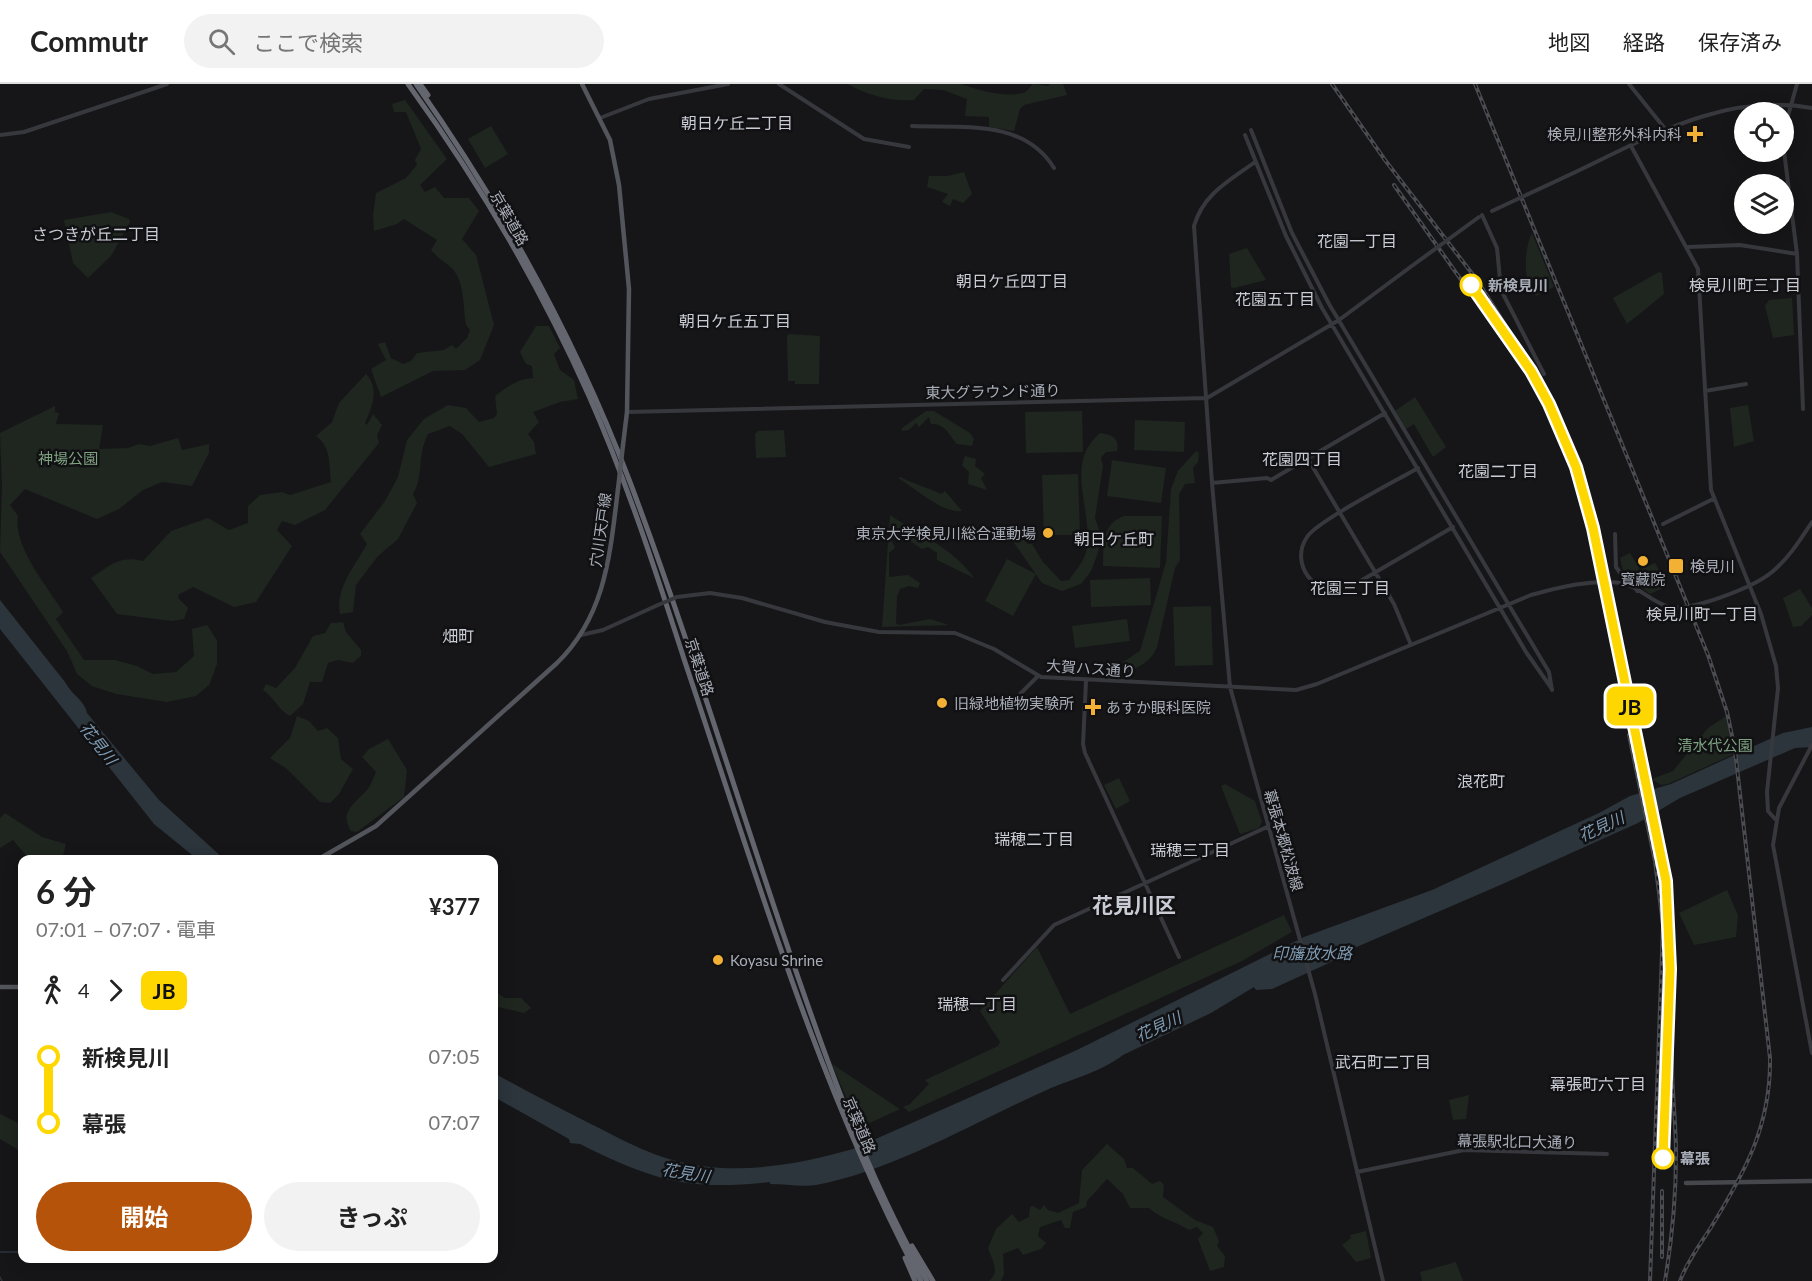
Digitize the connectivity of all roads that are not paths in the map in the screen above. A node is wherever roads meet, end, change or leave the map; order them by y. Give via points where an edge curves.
1 (167, 84) edge
2 (406, 84) edge
3 (416, 84) edge
4 (420, 84) edge
5 (582, 84) edge
6 (728, 84) edge
7 (779, 84) edge
8 (1629, 84) edge
9 (1797, 84) edge
10 (1792, 102) edge
11 (1794, 104) edge
12 (1812, 108) edge
13 (1734, 110) edge
14 (600, 118) junction
15 (912, 126) dead end
16 (1251, 130) dead end
17 (1666, 130) junction
18 (0, 135) edge
19 (1245, 135) dead end
20 (450, 138) junction
21 (1631, 146) junction
22 (909, 147) dead end
23 (1255, 162) junction
24 (1785, 162) edge
25 (1054, 168) dead end
26 (1480, 216) junction
27 (1688, 247) junction
28 (1797, 254) junction
29 (1339, 320) junction
30 (1332, 324) junction
31 (1544, 374) dead end
32 (1746, 384) dead end
33 (1705, 391) junction
34 (1207, 398) junction
35 (1803, 409) dead end
36 (627, 412) junction
37 (1385, 413) junction
38 (1308, 459) junction
39 (1418, 468) junction
40 (1212, 483) junction
41 (1713, 499) junction
42 (1340, 514) junction
43 (1812, 522) edge
44 (1663, 524) dead end
45 (1453, 527) junction
46 (1615, 534) dead end
47 (1376, 573) junction
48 (1749, 585) junction
49 (1637, 591) junction
50 (1508, 605) junction
51 (1500, 608) junction
52 (581, 635) junction
53 (1411, 645) junction
54 (1038, 676) junction
55 (1086, 681) junction
56 (1230, 687) junction
57 (1015, 699) dead end
58 (1811, 747) edge
59 (1775, 819) junction
60 (1267, 827) junction
61 (327, 855) edge
62 (1145, 883) junction
63 (1179, 957) dead end
64 (1003, 980) dead end
65 (0, 987) edge
66 (18, 987) edge
67 (1812, 1021) edge
68 (1806, 1023) junction
69 (1812, 1053) edge
70 (1607, 1154) dead end
71 (1357, 1172) junction
72 (1812, 1181) edge
73 (1686, 1183) dead end
74 (880, 1193) junction
75 (915, 1281) edge
76 (921, 1281) edge
77 (927, 1281) edge
78 (933, 1281) edge
79 (1383, 1281) edge

1 - 18 street via 24,132
2 - 20 highway, 京葉道路
3 - 20 highway, 京葉道路
4 - 20 highway
5 - 14 main road, 穴川天戸線
6 - 14 street via 649,99
7 - 22 street via 864,138
8 - 17 street
9 - 10 street
11 - 12 street
13 - 17 street via 1708,113
14 - 36 main road, 穴川天戸線 via 617,162 628,271
15 - 25 street via 1012,132 1034,145
16 - 29 street via 1292,233
17 - 21 street
19 - 23 street
20 - 74 highway, 京葉道路 via 496,205 547,296 614,442 666,584 818,1045
21 - 26 street, 東大グラウンド通り, bridge
21 - 27 street
23 - 30 street via 1300,266
23 - 34 street, 幕張本郷松波線 via 1209,196 1194,226
24 - 28 street
26 - 29 street, 東大グラウンド通り, bridge
26 - 31 street via 1497,248 1501,290
27 - 28 street via 1740,245
27 - 33 street via 1700,279
28 - 35 street
29 - 30 street, 東大グラウンド通り
29 - 50 street
30 - 34 street, 東大グラウンド通り
30 - 37 street
32 - 33 street
33 - 41 street
34 - 36 street, 東大グラウンド通り
34 - 40 street, 幕張本郷松波線
36 - 52 main road, 穴川天戸線, bridge via 603,587
37 - 38 street
37 - 39 street
38 - 40 street via 1271,480
38 - 42 street
39 - 42 street
39 - 45 street
40 - 56 street, 幕張本郷松波線
41 - 44 street
41 - 48 street
42 - 47 street
42 - 47 street via 1306,538 1301,555 1305,573 1315,585 1338,592
43 - 48 street via 1784,561
45 - 47 street
45 - 51 street
46 - 49 street via 1616,567 1637,581
47 - 53 street
48 - 49 street via 1686,608 1657,603
48 - 59 street via 1776,663 1778,688 1769,761 1768,810
49 - 50 street, 大賀ハス通り via 1623,584 1581,584 1531,595
50 - 51 street, 大賀ハス通り
50 - 51 street via 1549,672 1552,690
51 - 53 street, 大賀ハス通り
52 - 54 street, 大賀ハス通り, bridge via 603,630 677,597 725,595 879,632 955,633 994,649
52 - 61 main road, 穴川天戸線 via 557,663 389,815 359,838
53 - 56 street, 大賀ハス通り via 1310,687 1280,691
54 - 55 street, 大賀ハス通り
54 - 57 street
55 - 56 street, 大賀ハス通り
55 - 62 street via 1085,753
56 - 60 street, 幕張本郷松波線
58 - 59 street
59 - 68 street via 1775,861
60 - 62 street
60 - 71 street, 幕張本郷松波線 via 1312,980
62 - 63 street
62 - 64 street via 1054,926
65 - 66 main road
67 - 68 street
68 - 69 street
70 - 71 street, 幕張駅北口大通り via 1464,1150
71 - 79 street, 幕張本郷松波線
72 - 73 main road
74 - 75 highway
74 - 76 highway, 京葉道路
74 - 77 highway, 京葉道路
74 - 78 highway

